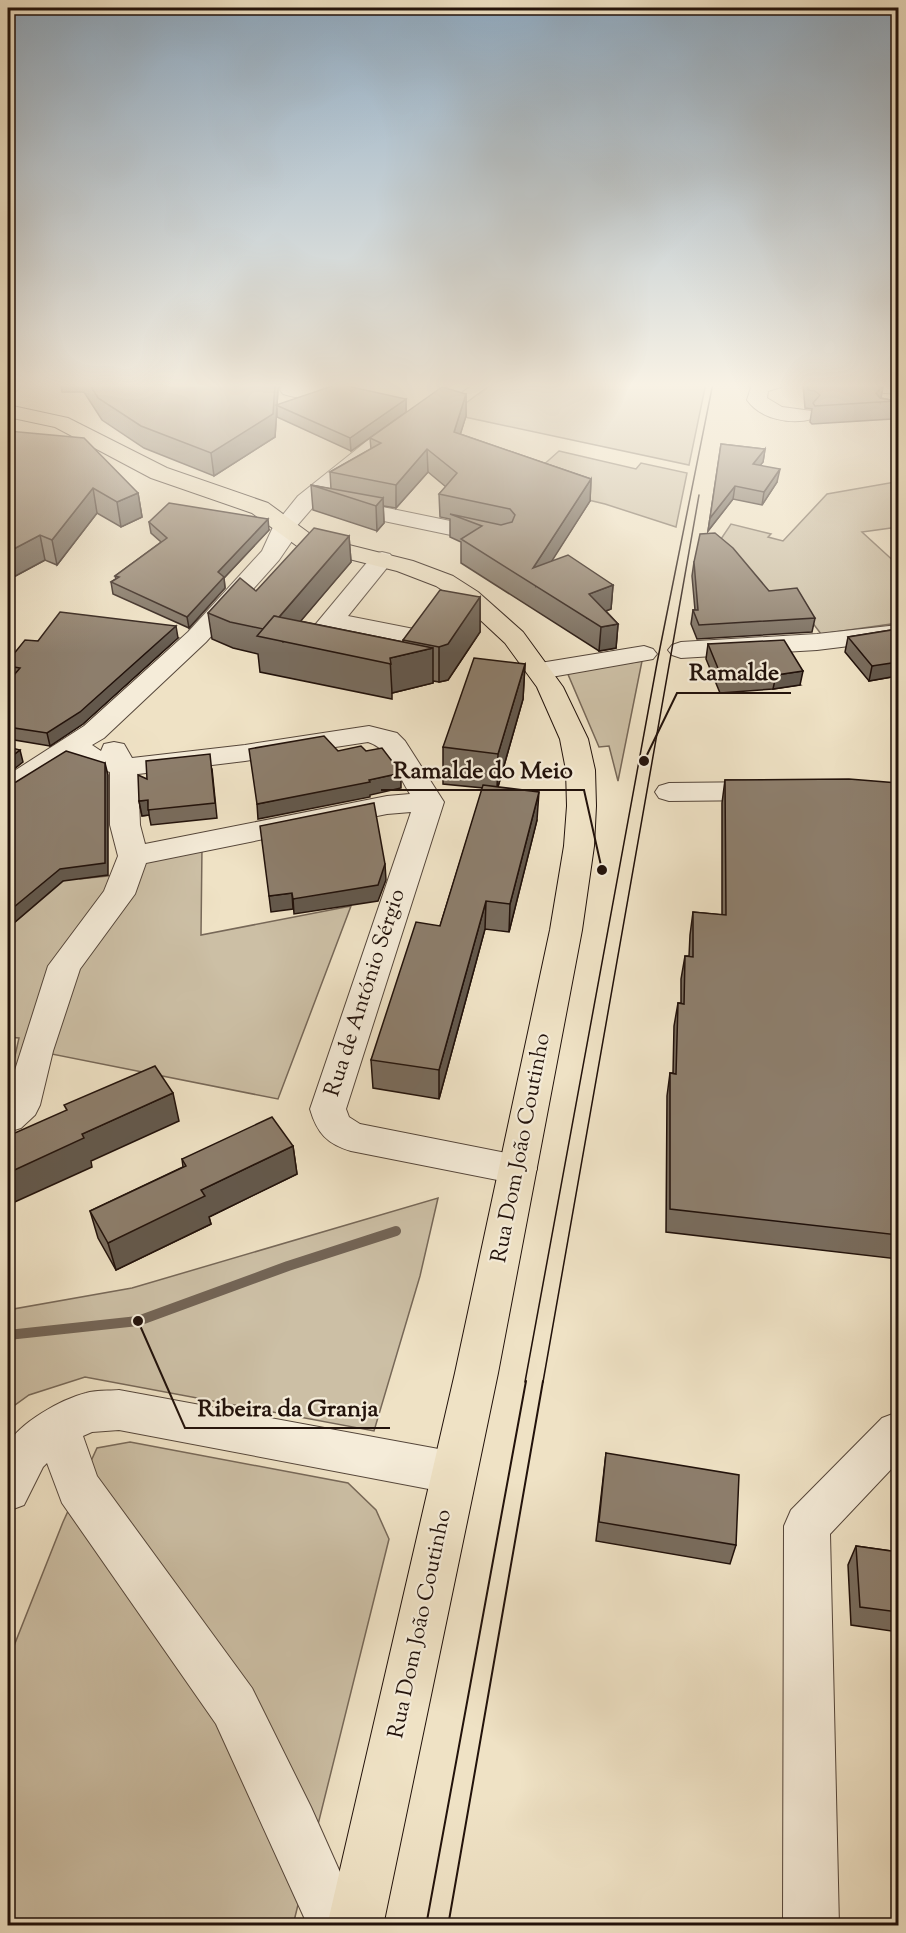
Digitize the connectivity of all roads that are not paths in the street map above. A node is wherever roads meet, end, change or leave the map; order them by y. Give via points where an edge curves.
1 (160, 473) edge
2 (340, 473) edge
3 (309, 499) junction
4 (284, 527) junction
5 (501, 539) edge
6 (382, 559) junction
7 (331, 620) dead end
8 (898, 633) edge
9 (681, 650) dead end
10 (644, 654) dead end
11 (540, 671) junction
12 (75, 745) junction
13 (17, 751) edge
14 (124, 767) junction
15 (8, 787) edge
16 (794, 790) edge
17 (669, 792) dead end
18 (429, 802) junction
19 (133, 856) junction
20 (8, 1118) edge
21 (518, 1169) junction
22 (58, 1427) junction
23 (898, 1432) edge
24 (455, 1473) junction
25 (8, 1490) edge
26 (336, 1926) edge
27 (355, 1926) edge
28 (811, 1926) edge

1 - 4 main road, Rua Dom João Coutinho via 260,508
2 - 3 street
3 - 4 street
3 - 5 street
4 - 6 main road, Rua Dom João Coutinho via 312,544
4 - 12 street via 271,555 197,637
6 - 7 street
6 - 11 main road, Rua Dom João Coutinho via 421,570 454,586 509,633
8 - 9 street via 825,642
10 - 11 street
11 - 21 main road, Rua Dom João Coutinho via 573,736 581,765 579,854
12 - 13 street
12 - 14 street via 90,757
12 - 15 street
14 - 18 street via 369,734 387,739 395,747
14 - 19 street via 125,825
16 - 17 street
18 - 19 street via 387,805
18 - 21 street, Rua de António Sérgio via 328,1109 333,1125 351,1137
19 - 20 street via 119,894 64,966 22,1104
21 - 24 main road, Rua Dom João Coutinho
22 - 24 street via 87,1412 119,1410
22 - 25 street via 27,1452
22 - 26 street via 78,1488 234,1706
23 - 28 street via 807,1526
24 - 27 main road, Rua Dom João Coutinho

